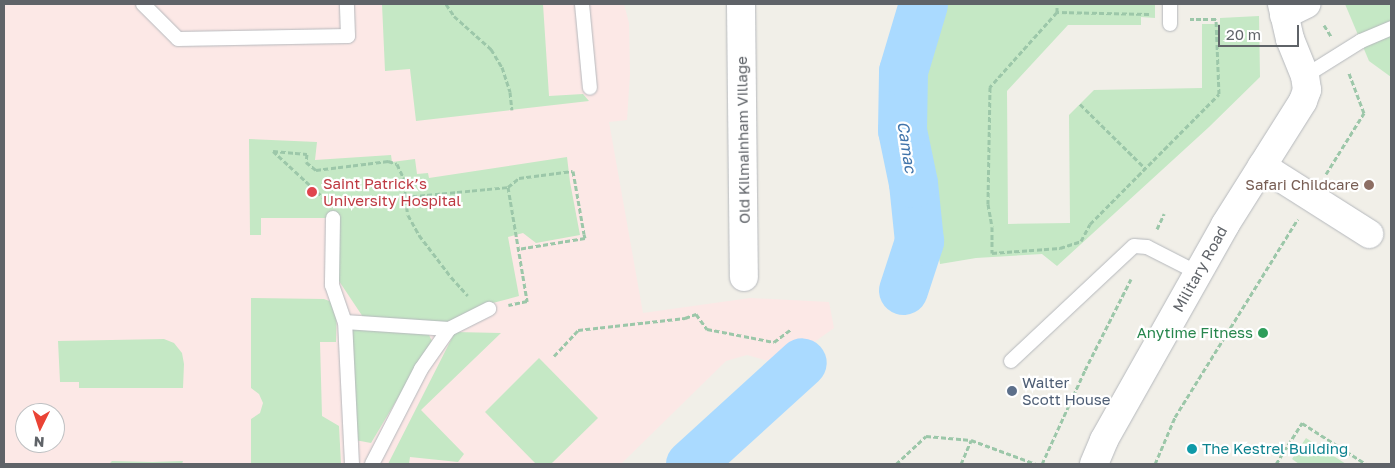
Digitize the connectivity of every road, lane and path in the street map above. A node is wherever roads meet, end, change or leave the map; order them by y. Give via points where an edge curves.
1 (142, 4) edge
2 (347, 4) edge
3 (446, 4) edge
4 (582, 4) edge
5 (741, 4) edge
6 (1057, 4) edge
7 (1187, 11) dead end
8 (1299, 11) edge
9 (1057, 12) junction
10 (1170, 14) edge
11 (1391, 28) edge
12 (1341, 53) junction
13 (1305, 76) junction
14 (590, 88) dead end
15 (1080, 104) dead end
16 (512, 110) dead end
17 (1262, 166) junction
18 (1145, 168) junction
19 (508, 186) junction
20 (405, 197) junction
21 (1311, 198) junction
22 (1164, 214) dead end
23 (333, 218) joint
24 (1369, 234) dead end
25 (1147, 247) junction
26 (518, 249) junction
27 (1198, 273) junction
28 (744, 277) dead end
29 (527, 301) dead end
30 (488, 309) joint
31 (345, 322) junction
32 (449, 328) junction
33 (791, 329) dead end
34 (554, 356) dead end
35 (1011, 361) dead end
36 (971, 440) junction
37 (352, 464) edge
38 (372, 464) edge
39 (896, 464) edge
40 (962, 464) edge
41 (1036, 464) edge
42 (1042, 464) edge
43 (1094, 464) edge
44 (1155, 464) edge
45 (1276, 464) edge
46 (1366, 464) edge

1 - 2 lane via 178,39 348,36
3 - 16 path via 454,16 491,49 502,67
4 - 14 lane
5 - 28 street, Old Kilmainham Village
6 - 9 path
7 - 18 path via 1187,18 1216,19 1219,94
8 - 12 path
8 - 13 street via 1290,39
9 - 10 path
9 - 18 path via 990,87 988,204 992,253 1060,248 1081,241 1090,224
11 - 12 lane
12 - 13 lane
12 - 21 path via 1364,113
13 - 17 street, Military Road via 1303,101
15 - 18 path
17 - 21 street
17 - 27 street, Military Road
19 - 20 path
19 - 26 path
19 - 26 path via 519,178 573,171 585,238
20 - 23 path via 403,177 397,164 388,162 316,170 306,162 307,154 273,151 336,210
20 - 30 path via 408,215 415,228 445,270 472,299
21 - 24 street
21 - 44 path via 1175,417
22 - 25 path
23 - 31 lane via 332,285
25 - 27 lane
25 - 35 lane via 1134,246
25 - 42 path via 1084,370
26 - 29 path
27 - 43 street, Military Road via 1104,440
30 - 32 lane
31 - 32 lane
31 - 37 lane
32 - 38 lane via 421,368
33 - 34 path via 774,342 707,329 696,314 578,330
36 - 39 path via 926,436
36 - 40 path
36 - 41 path
45 - 46 path via 1302,423

